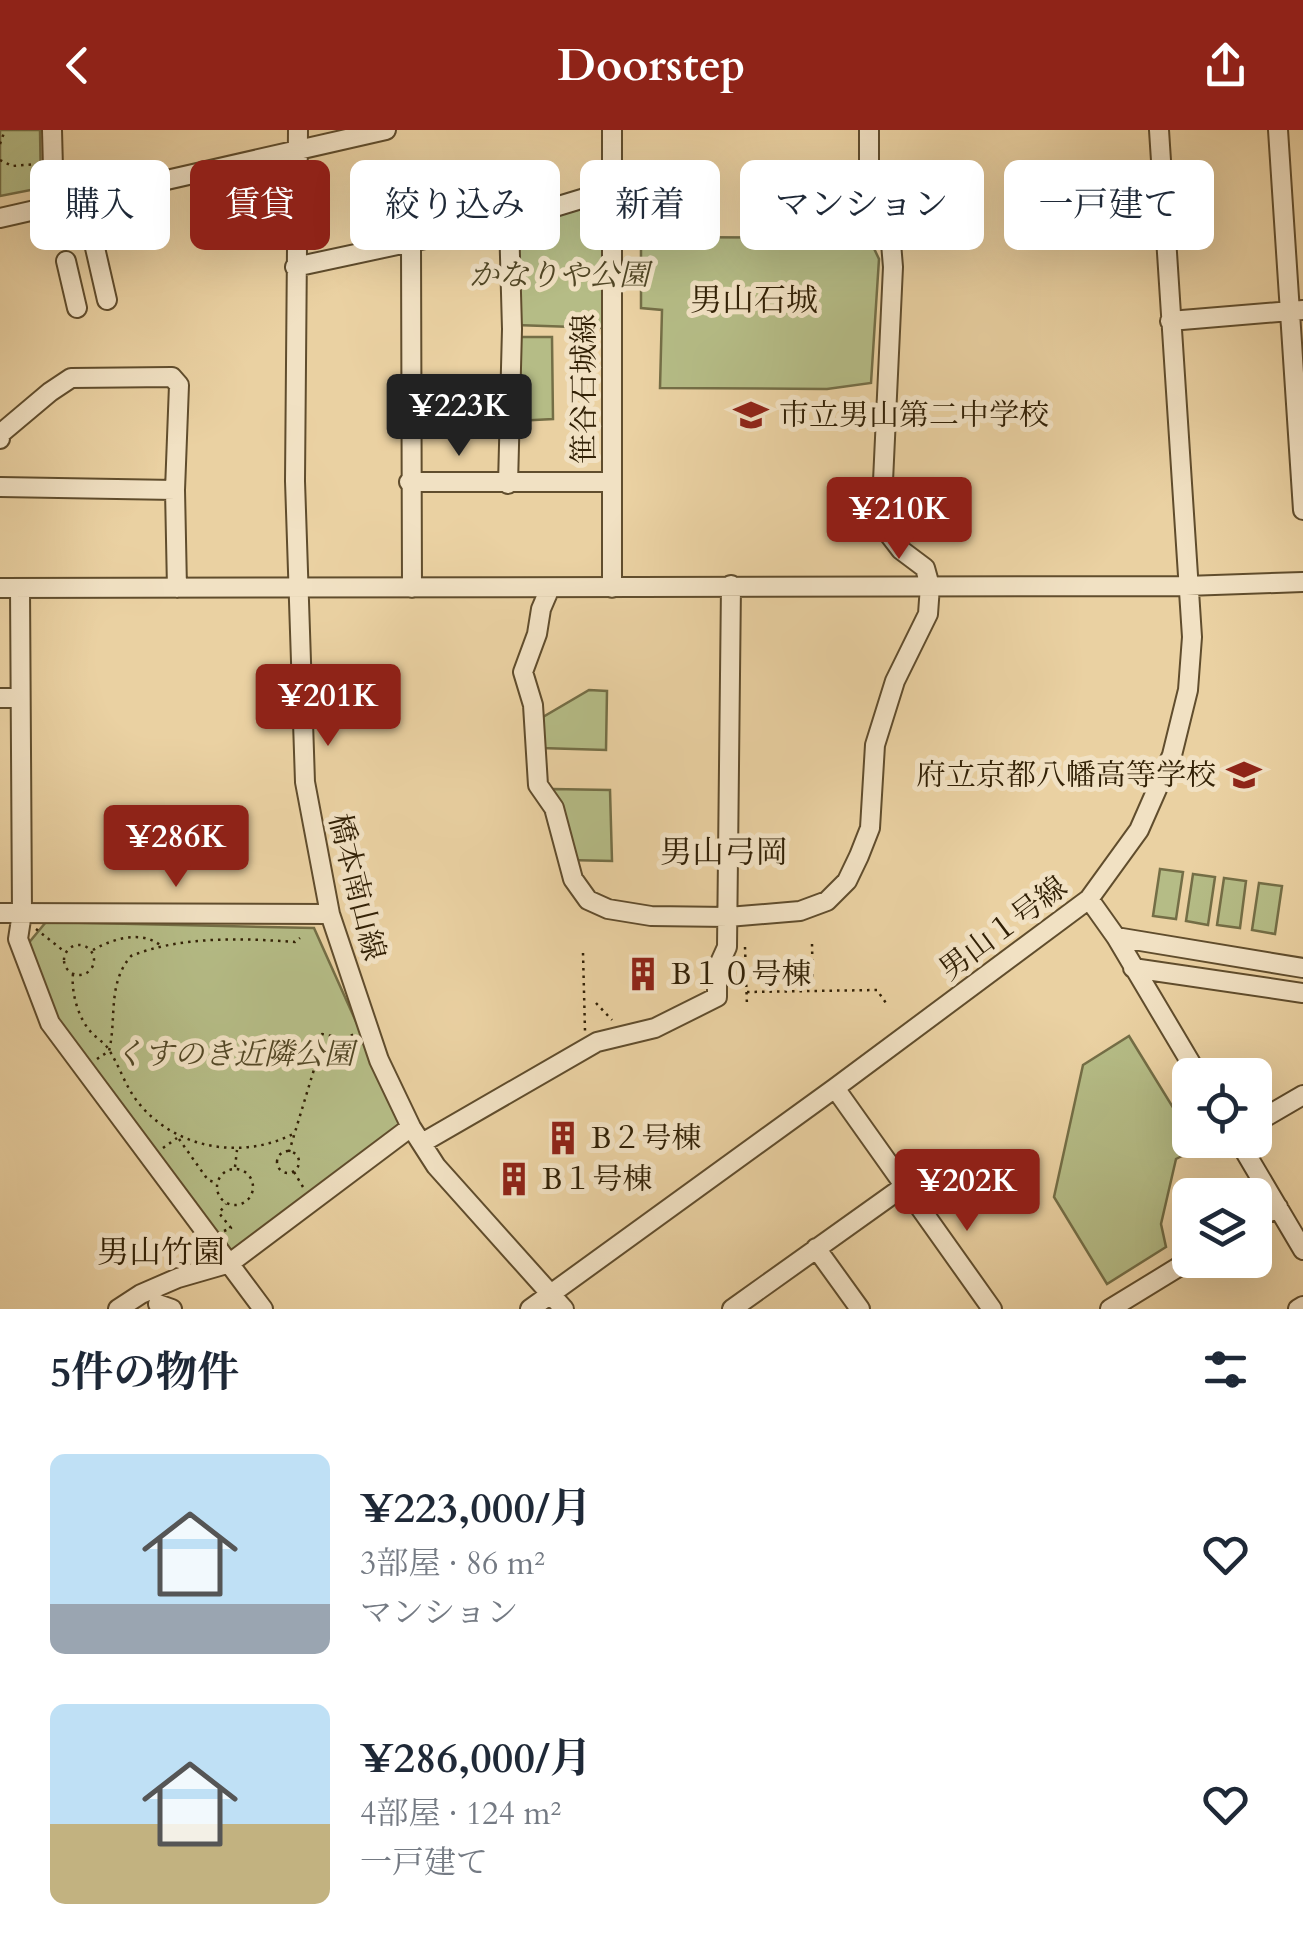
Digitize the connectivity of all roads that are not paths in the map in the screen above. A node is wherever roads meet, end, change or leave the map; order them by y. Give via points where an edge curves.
1 (52, 130) edge
2 (298, 130) edge
3 (386, 130) edge
4 (612, 130) edge
5 (869, 130) edge
6 (1159, 130) edge
7 (1278, 130) edge
8 (298, 152) junction
9 (53, 160) edge
10 (612, 160) edge
11 (170, 181) edge
12 (30, 212) edge
13 (0, 218) edge
14 (96, 250) edge
15 (374, 250) edge
16 (411, 250) edge
17 (510, 250) edge
18 (611, 250) edge
19 (295, 267) junction
20 (101, 273) junction
21 (107, 300) dead end
22 (77, 308) dead end
23 (1296, 310) edge
24 (1170, 321) junction
25 (0, 440) edge
26 (409, 482) junction
27 (612, 482) junction
28 (508, 484) junction
29 (0, 487) edge
30 (175, 490) junction
31 (1303, 510) edge
32 (1303, 582) edge
33 (731, 585) junction
34 (930, 586) junction
35 (1186, 586) junction
36 (10, 588) edge
37 (177, 588) junction
38 (299, 588) junction
39 (412, 588) junction
40 (550, 588) junction
41 (612, 588) junction
42 (0, 698) edge
43 (20, 698) junction
44 (9, 805) edge
45 (1088, 899) junction
46 (0, 913) edge
47 (22, 913) junction
48 (330, 914) junction
49 (728, 916) junction
50 (1116, 937) junction
51 (9, 940) edge
52 (1134, 968) junction
53 (1303, 969) edge
54 (1301, 993) edge
55 (1188, 1058) edge
56 (835, 1088) junction
57 (1303, 1095) edge
58 (1272, 1113) edge
59 (416, 1135) junction
60 (1249, 1158) edge
61 (903, 1186) junction
62 (1278, 1206) junction
63 (1272, 1210) edge
64 (816, 1248) junction
65 (1303, 1250) edge
66 (230, 1262) junction
67 (1172, 1271) edge
68 (557, 1302) edge
69 (118, 1309) edge
70 (262, 1309) edge
71 (530, 1309) edge
72 (732, 1309) edge
73 (860, 1309) edge
74 (992, 1309) edge
75 (1110, 1309) edge

1 - 9 street
2 - 8 street, 橋本南山線
3 - 8 street
4 - 10 street, 笹谷石城線
5 - 34 street via 869,198 890,243 893,267 881,524 925,568
6 - 24 street, 男山１号線
7 - 23 street
8 - 11 street
8 - 19 street, 橋本南山線
12 - 13 street
14 - 20 street
15 - 19 street
16 - 26 street
17 - 28 street
18 - 27 street, 笹谷石城線
19 - 38 street, 橋本南山線
20 - 21 street
20 - 22 street via 68,271
23 - 24 street
23 - 31 street
24 - 35 street, 男山１号線
25 - 30 street via 71,378 172,377 179,385
26 - 28 street
26 - 39 street
27 - 28 street
27 - 41 street, 笹谷石城線
29 - 30 street
30 - 37 street
32 - 35 street
33 - 34 street
33 - 41 street
33 - 49 street
34 - 35 street
34 - 49 street via 928,614 895,681 875,745 870,828 847,881 827,901 800,911
35 - 45 street, 男山１号線 via 1192,637 1188,690 1172,755 1139,830
36 - 37 street
36 - 43 street
37 - 38 street
38 - 39 street
38 - 48 street, 橋本南山線 via 305,782
39 - 40 street
40 - 41 street
40 - 49 street via 523,672 534,704 538,785 554,808 573,879 588,900 608,909
42 - 43 street
43 - 44 street
44 - 47 street
45 - 50 street
45 - 56 street, 男山１号線
46 - 47 street
47 - 48 street
47 - 51 street
48 - 59 street, 橋本南山線 via 380,1060
49 - 59 street via 717,998 655,1028 597,1042
50 - 52 street
50 - 53 street
51 - 66 street via 50,1023
52 - 54 street
52 - 55 street
53 - 54 street
56 - 61 street
56 - 68 street, 男山１号線
57 - 58 street
59 - 66 street
59 - 68 street, 橋本南山線
60 - 62 street
61 - 64 street
61 - 74 street
62 - 63 street
62 - 65 street
64 - 72 street
64 - 73 street
66 - 69 street via 178,1278
66 - 70 street
67 - 75 street
68 - 71 street, 男山１号線

